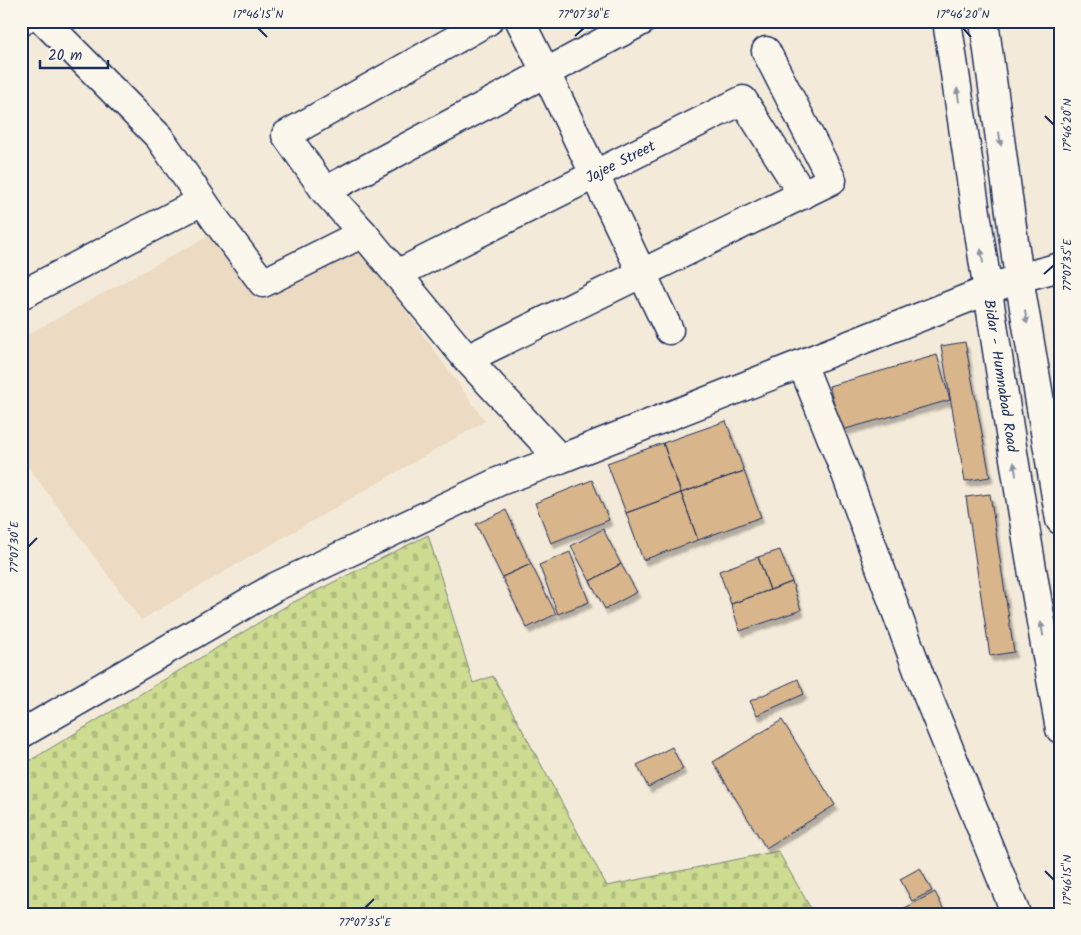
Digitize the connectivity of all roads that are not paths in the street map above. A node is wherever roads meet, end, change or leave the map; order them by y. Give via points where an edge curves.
1 (44, 21) edge
2 (488, 21) edge
3 (520, 21) edge
4 (642, 21) edge
5 (947, 21) edge
6 (984, 21) edge
7 (766, 51) dead end
8 (546, 73) junction
9 (595, 175) junction
10 (325, 191) junction
11 (803, 195) junction
12 (202, 201) junction
13 (363, 233) junction
14 (1060, 266) edge
15 (397, 274) junction
16 (642, 274) junction
17 (1019, 278) junction
18 (987, 291) junction
19 (21, 295) edge
20 (669, 330) dead end
21 (467, 359) junction
22 (802, 364) junction
23 (560, 459) junction
24 (1060, 520) edge
25 (1060, 729) edge
26 (21, 734) edge
27 (1016, 914) edge

1 - 12 street via 159,138
2 - 10 street via 286,135
3 - 8 street
4 - 8 street
18 -> 5 street, Bidar - Humnabad Road
6 -> 17 street
7 - 11 street via 832,180
8 - 9 street
8 - 10 street
9 - 11 street, Jajee Street via 743,100
9 - 15 street, Jajee Street
9 - 16 street
10 - 13 street
11 - 16 street
12 - 13 street via 263,283
12 - 19 street
13 - 15 street
14 - 17 street
15 - 21 street
16 - 20 street
16 - 21 street
17 - 18 street
17 -> 24 street
18 - 22 street
25 -> 18 street, Bidar - Humnabad Road
21 - 23 street
22 - 23 street
22 - 27 street via 922,682
23 - 26 street via 500,481 275,587

